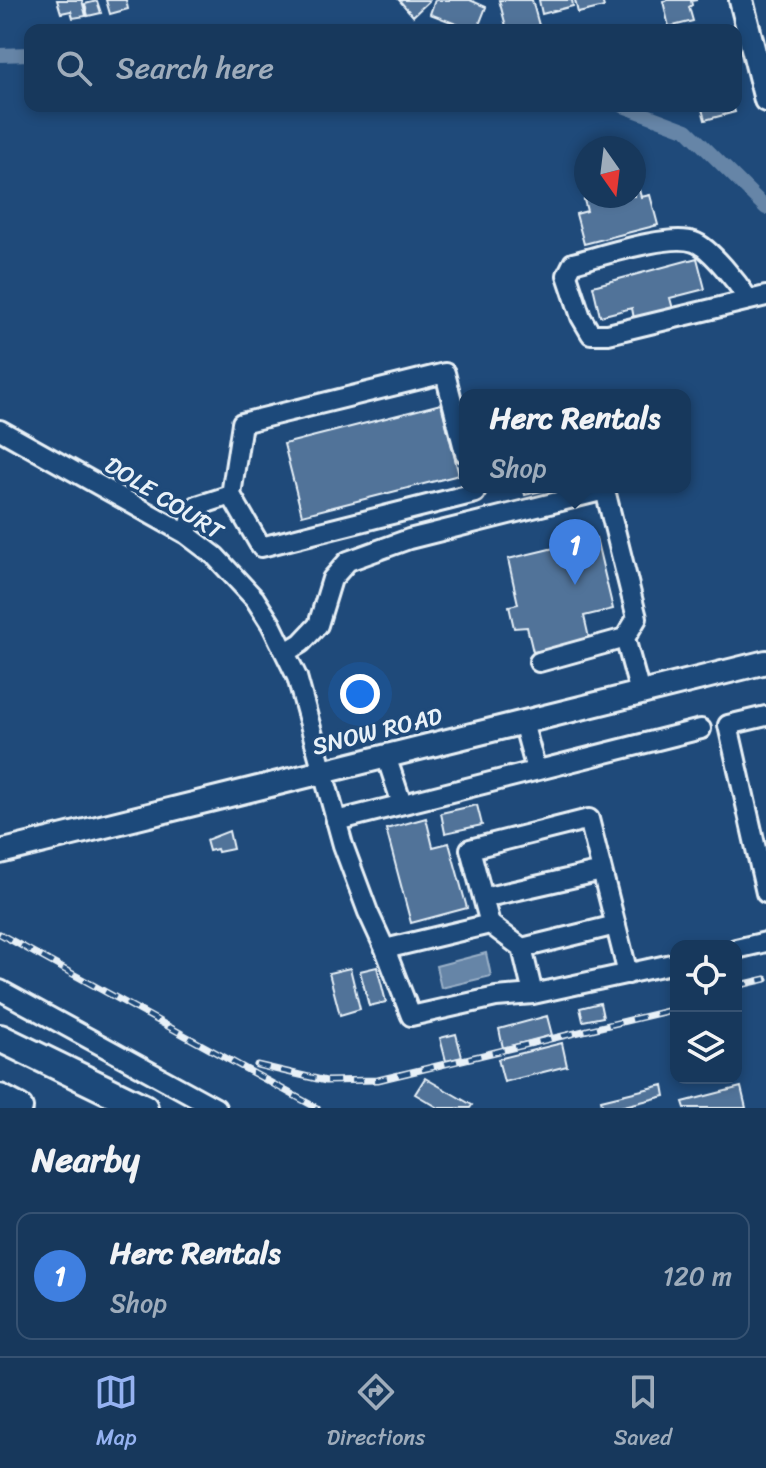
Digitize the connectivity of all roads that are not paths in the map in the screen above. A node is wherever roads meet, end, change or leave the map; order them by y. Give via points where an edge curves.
1 (741, 0) edge
2 (766, 100) edge
3 (758, 298) edge
4 (459, 429) edge
5 (0, 430) edge
6 (475, 493) edge
7 (593, 493) edge
8 (606, 493) edge
9 (231, 495) junction
10 (186, 534) junction
11 (625, 638) junction
12 (286, 652) junction
13 (539, 662) dead end
14 (766, 662) edge
15 (640, 693) junction
16 (766, 716) edge
17 (523, 722) junction
18 (701, 729) dead end
19 (386, 756) junction
20 (536, 770) junction
21 (321, 772) junction
22 (402, 804) junction
23 (336, 821) junction
24 (0, 852) edge
25 (602, 871) junction
26 (766, 893) edge
27 (483, 898) junction
28 (490, 924) junction
29 (616, 925) junction
30 (766, 942) edge
31 (522, 948) junction
32 (742, 948) edge
33 (385, 949) junction
34 (670, 964) edge
35 (628, 974) junction
36 (0, 990) edge
37 (533, 994) junction
38 (0, 1038) edge
39 (0, 1098) edge
40 (19, 1108) edge
41 (144, 1108) edge
42 (216, 1108) edge

1 - 2 main road
3 - 3 street via 697,242 677,239 573,263 567,275 591,334
4 - 9 street via 445,373 242,423
5 - 10 street, DOLE COURT
6 - 9 street via 261,547
7 - 12 street via 409,539 348,561 332,579 318,625
8 - 11 street via 637,618
9 - 10 street via 197,506
10 - 12 street, DOLE COURT via 236,577
11 - 13 street
11 - 15 street
12 - 21 street, DOLE COURT
14 - 15 main road, SNOW ROAD
15 - 17 main road, SNOW ROAD
16 - 26 street via 728,725
17 - 19 main road, SNOW ROAD
17 - 20 street
18 - 20 street
19 - 21 main road, SNOW ROAD
19 - 22 street
20 - 22 street
21 - 23 street, DOLE COURT
21 - 24 main road, SNOW ROAD
22 - 23 street
23 - 33 street, DOLE COURT
25 - 27 street
25 - 27 street via 589,819 470,849
25 - 29 street
27 - 28 street
28 - 31 street
28 - 33 street
29 - 31 street
29 - 35 street
30 - 32 street
31 - 37 street
33 - 37 street, DOLE COURT via 411,1016
34 - 35 street
35 - 37 street
36 - 42 street
38 - 41 highway
39 - 40 highway

